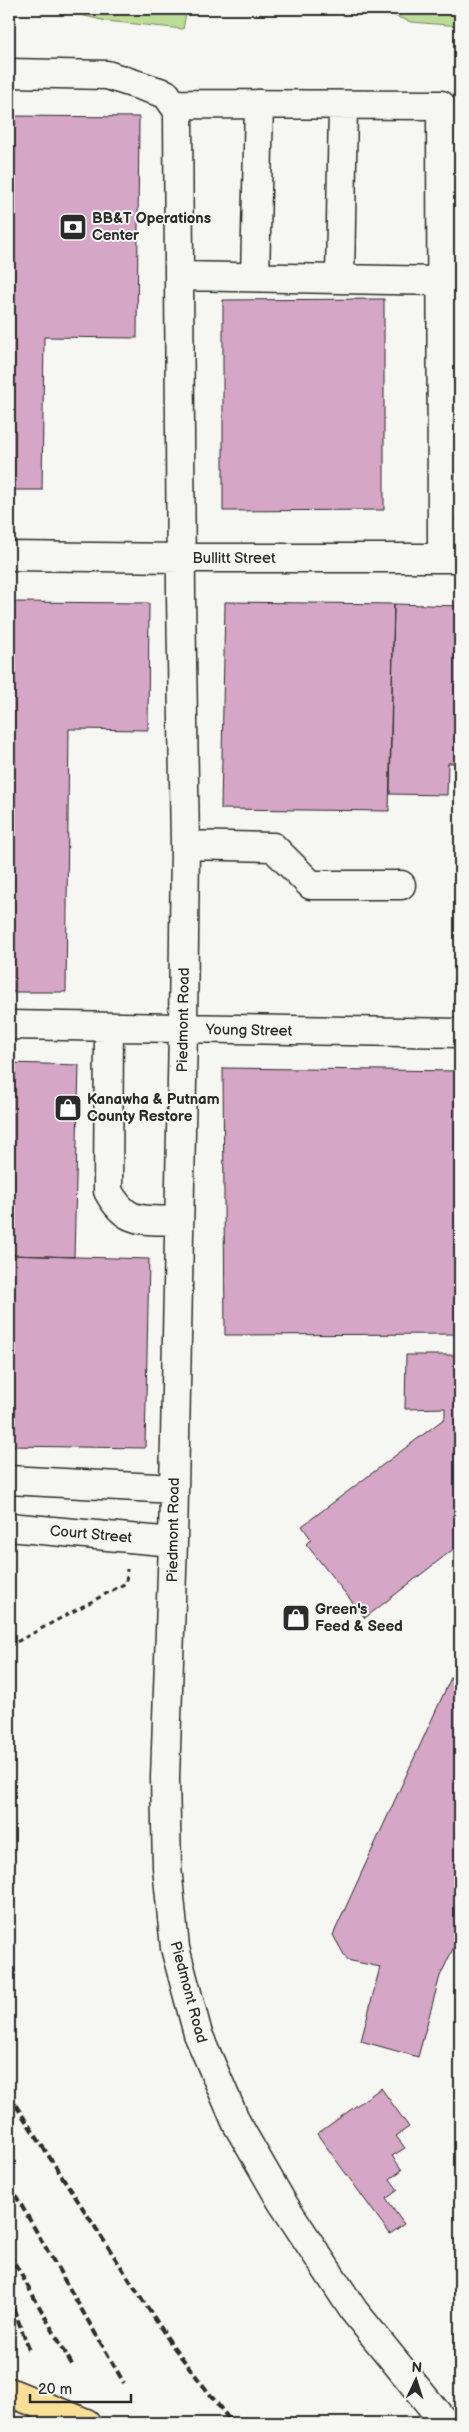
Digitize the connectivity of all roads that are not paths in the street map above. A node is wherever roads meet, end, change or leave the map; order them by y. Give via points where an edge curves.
1 (9, 73) edge
2 (174, 104) junction
3 (259, 104) junction
4 (343, 104) junction
5 (179, 276) junction
6 (254, 277) junction
7 (340, 279) junction
8 (441, 281) junction
9 (9, 556) edge
10 (181, 558) junction
11 (451, 558) edge
12 (185, 845) junction
13 (401, 885) dead end
14 (9, 1025) edge
15 (109, 1027) junction
16 (183, 1029) junction
17 (460, 1032) edge
18 (179, 1221) junction
19 (9, 1480) edge
20 (174, 1489) junction
21 (9, 1527) edge
22 (173, 1542) junction
23 (9, 2392) edge
24 (86, 2423) edge
25 (445, 2423) edge

1 - 2 street via 108,75 166,94
2 - 3 street
2 - 5 street, Piedmont Road via 178,111
3 - 4 street
3 - 6 street
4 - 7 street
4 - 8 street via 441,105
5 - 6 street
5 - 10 street, Piedmont Road
6 - 7 street
7 - 8 street
8 - 11 street
9 - 10 street, Bullitt Street
10 - 11 street, Bullitt Street
10 - 12 street, Piedmont Road
12 - 13 street via 273,847 311,885
12 - 16 street, Piedmont Road
14 - 15 street, Young Street
15 - 16 street, Young Street
15 - 18 street via 108,1190 117,1208 133,1218
16 - 17 street, Young Street
16 - 18 street, Piedmont Road
18 - 20 street, Piedmont Road
19 - 20 street
20 - 22 street, Piedmont Road
21 - 22 street, Court Street
22 - 25 street, Piedmont Road via 165,1778 167,1867 175,1948 198,2034 237,2124 282,2202 354,2311
23 - 24 highway

